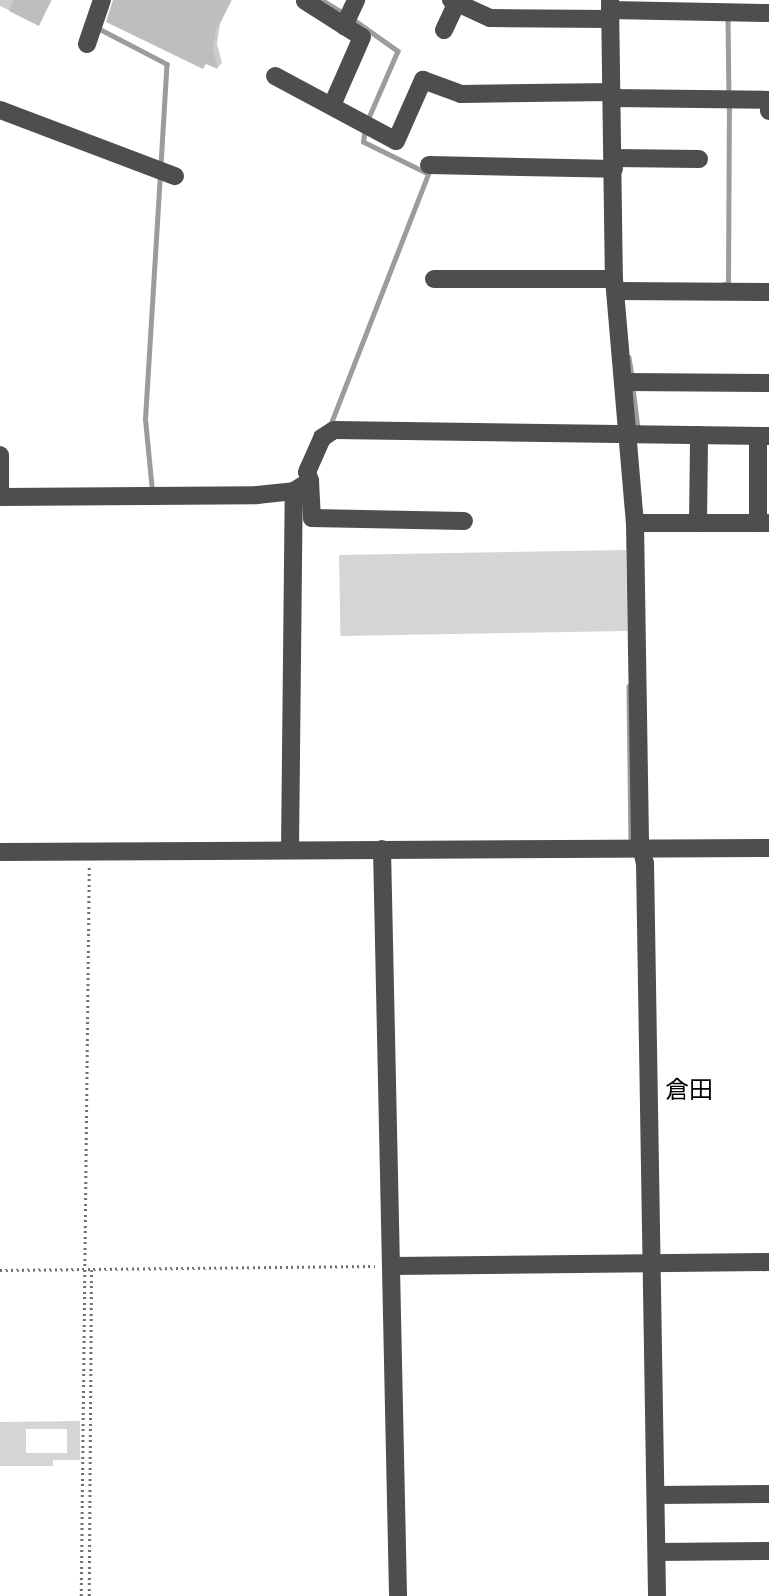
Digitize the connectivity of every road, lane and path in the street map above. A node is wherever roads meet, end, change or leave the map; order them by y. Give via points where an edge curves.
1 (102, 0) edge
2 (305, 1) edge
3 (455, 1) edge
4 (610, 10) edge
5 (769, 13) edge
6 (349, 15) edge
7 (444, 30) dead end
8 (91, 31) dead end
9 (275, 76) dead end
10 (612, 95) junction
11 (333, 103) junction
12 (0, 110) edge
13 (769, 111) edge
14 (699, 159) dead end
15 (614, 163) junction
16 (429, 164) dead end
17 (165, 172) dead end
18 (434, 279) dead end
19 (618, 288) junction
20 (769, 292) edge
21 (630, 382) junction
22 (769, 383) edge
23 (699, 435) junction
24 (630, 436) junction
25 (763, 436) edge
26 (0, 455) edge
27 (300, 486) junction
28 (0, 497) edge
29 (464, 521) dead end
30 (635, 523) junction
31 (698, 523) junction
32 (763, 523) edge
33 (769, 848) edge
34 (290, 850) junction
35 (0, 852) edge
36 (382, 854) junction
37 (643, 854) junction
38 (89, 863) dead end
39 (769, 1262) edge
40 (654, 1263) junction
41 (392, 1266) junction
42 (0, 1270) edge
43 (83, 1270) junction
44 (91, 1270) junction
45 (769, 1494) edge
46 (656, 1496) junction
47 (769, 1551) edge
48 (657, 1552) junction
49 (81, 1596) edge
50 (89, 1596) edge
51 (398, 1596) edge
52 (657, 1596) edge

1 - 8 street
2 - 6 street
3 - 4 street via 490,18
3 - 7 street
4 - 5 street
4 - 10 street
6 - 11 street via 362,37
9 - 11 street
10 - 11 street via 461,94 423,80 396,141
10 - 13 street via 769,100
10 - 15 street
12 - 17 street
14 - 15 street
15 - 16 street
15 - 19 street
18 - 19 street
19 - 20 street
19 - 21 street
21 - 22 street
21 - 24 street
23 - 24 street
23 - 25 street
23 - 31 street
24 - 27 street via 334,429 322,438
24 - 30 street
25 - 32 street
26 - 28 street
27 - 28 street via 257,495
27 - 29 street via 312,518
27 - 34 street
30 - 31 street
30 - 37 street
31 - 32 street
33 - 37 street
34 - 35 street
34 - 36 street
36 - 37 street
36 - 41 street
37 - 40 street
38 - 43 path
39 - 40 street
40 - 41 street
40 - 46 street
41 - 44 path
41 - 51 street
42 - 43 path
43 - 44 path
43 - 49 path
44 - 50 path
45 - 46 street
46 - 48 street
47 - 48 street
48 - 52 street

